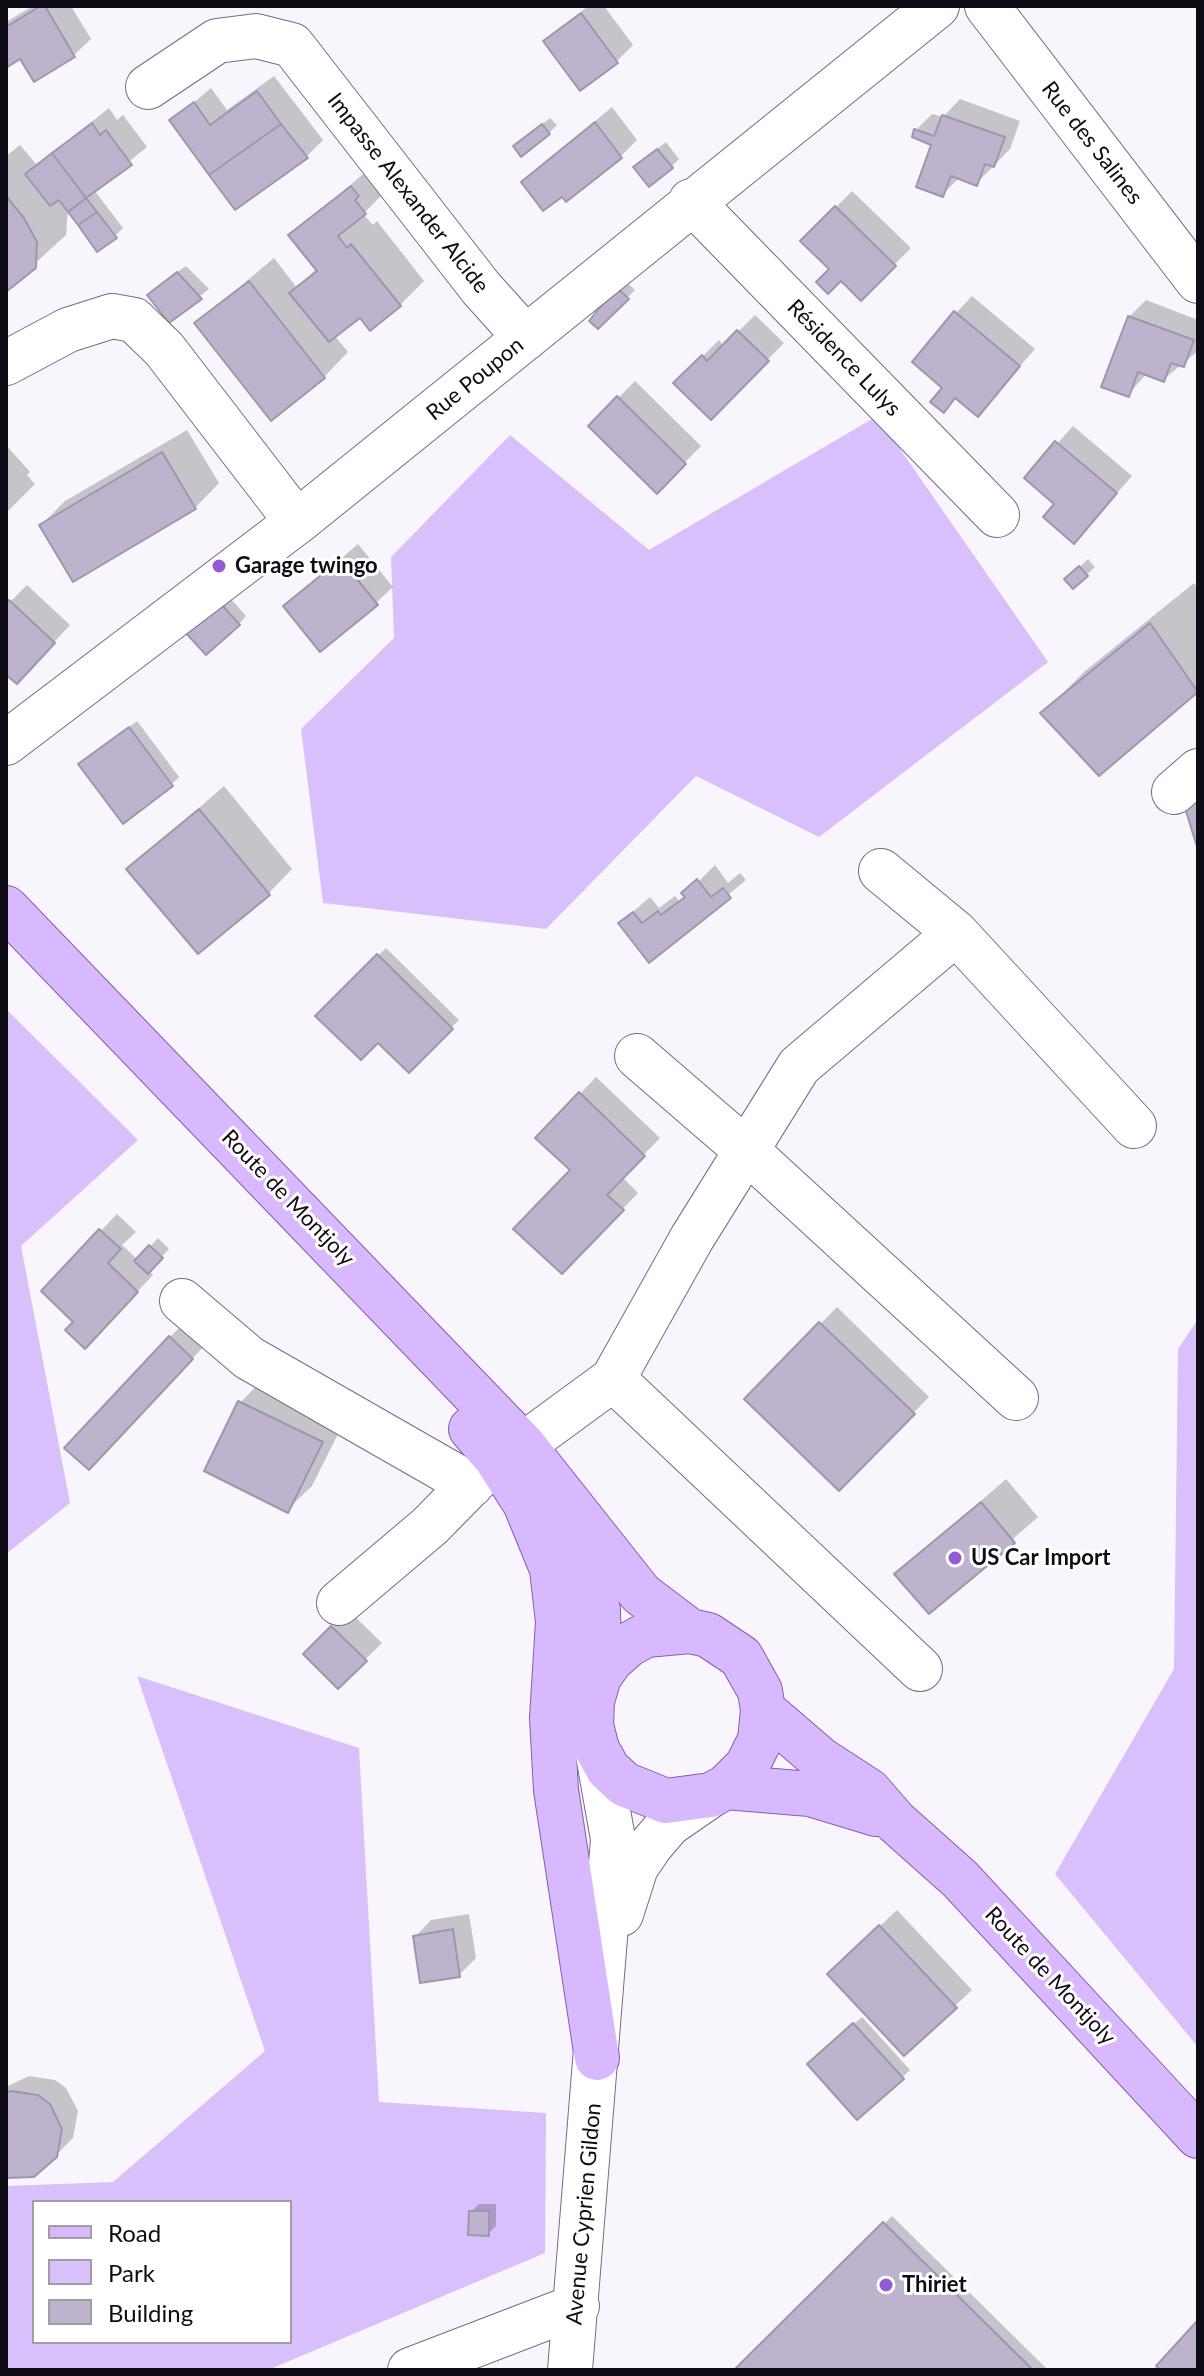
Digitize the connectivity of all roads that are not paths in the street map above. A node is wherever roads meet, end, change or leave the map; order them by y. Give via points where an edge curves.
1 (937, 6) edge
2 (987, 6) edge
3 (288, 25) edge
4 (148, 87) dead end
5 (691, 201) junction
6 (1198, 281) edge
7 (526, 338) junction
8 (6, 363) edge
9 (997, 515) dead end
10 (297, 522) junction
11 (6, 743) edge
12 (881, 871) dead end
13 (6, 908) edge
14 (956, 933) junction
15 (637, 1056) dead end
16 (1134, 1126) dead end
17 (747, 1151) junction
18 (182, 1301) dead end
19 (613, 1379) junction
20 (1016, 1398) dead end
21 (497, 1463) junction
22 (562, 1495) junction
23 (339, 1603) dead end
24 (690, 1631) junction
25 (920, 1669) dead end
26 (599, 1677) junction
27 (763, 1710) junction
28 (597, 1749) junction
29 (718, 1791) junction
30 (896, 1822) junction
31 (597, 2058) junction
32 (1198, 2136) edge
33 (577, 2306) junction
34 (410, 2370) edge
35 (570, 2370) edge

1 - 5 street, Rue Poupon
2 - 6 street, Rue des Salines
3 - 4 street, Impasse Alexander Alcide via 217,41
3 - 7 street, Impasse Alexander Alcide via 481,288
5 - 7 street, Rue Poupon
5 - 9 street, Résidence Lulys
7 - 10 street, Rue Poupon
8 - 10 street via 68,330 112,316 134,320 164,349
10 - 11 street, Rue Poupon
12 - 14 street
13 - 21 main road, Route de Montjoly via 331,1242 361,1300
14 - 16 street
14 - 17 street via 799,1066
15 - 17 street
17 - 19 street
17 - 20 street
18 - 21 street via 249,1358
19 - 21 street
19 - 25 street
21 - 22 main road
21 - 23 street
21 - 31 main road via 525,1503 552,1569 558,1622 552,1718 556,1790
22 - 24 main road via 641,1594
22 - 26 main road via 598,1610
24 - 26 main road via 646,1635 611,1660
24 - 27 main road via 708,1635 741,1657 756,1682
26 - 28 main road via 591,1713
27 - 29 main road via 760,1740 747,1766
27 - 30 main road, Route de Montjoly via 820,1759 869,1791
28 - 29 main road via 608,1769 644,1795 666,1801
28 - 31 street, Avenue Cyprien Gildon via 613,1839
29 - 30 main road, Route de Montjoly via 810,1794
29 - 31 street, Avenue Cyprien Gildon via 669,1824 636,1867 625,1893
30 - 32 main road, Route de Montjoly via 960,1879
31 - 33 street, Avenue Cyprien Gildon
33 - 34 street
33 - 35 street, Avenue Cyprien Gildon

